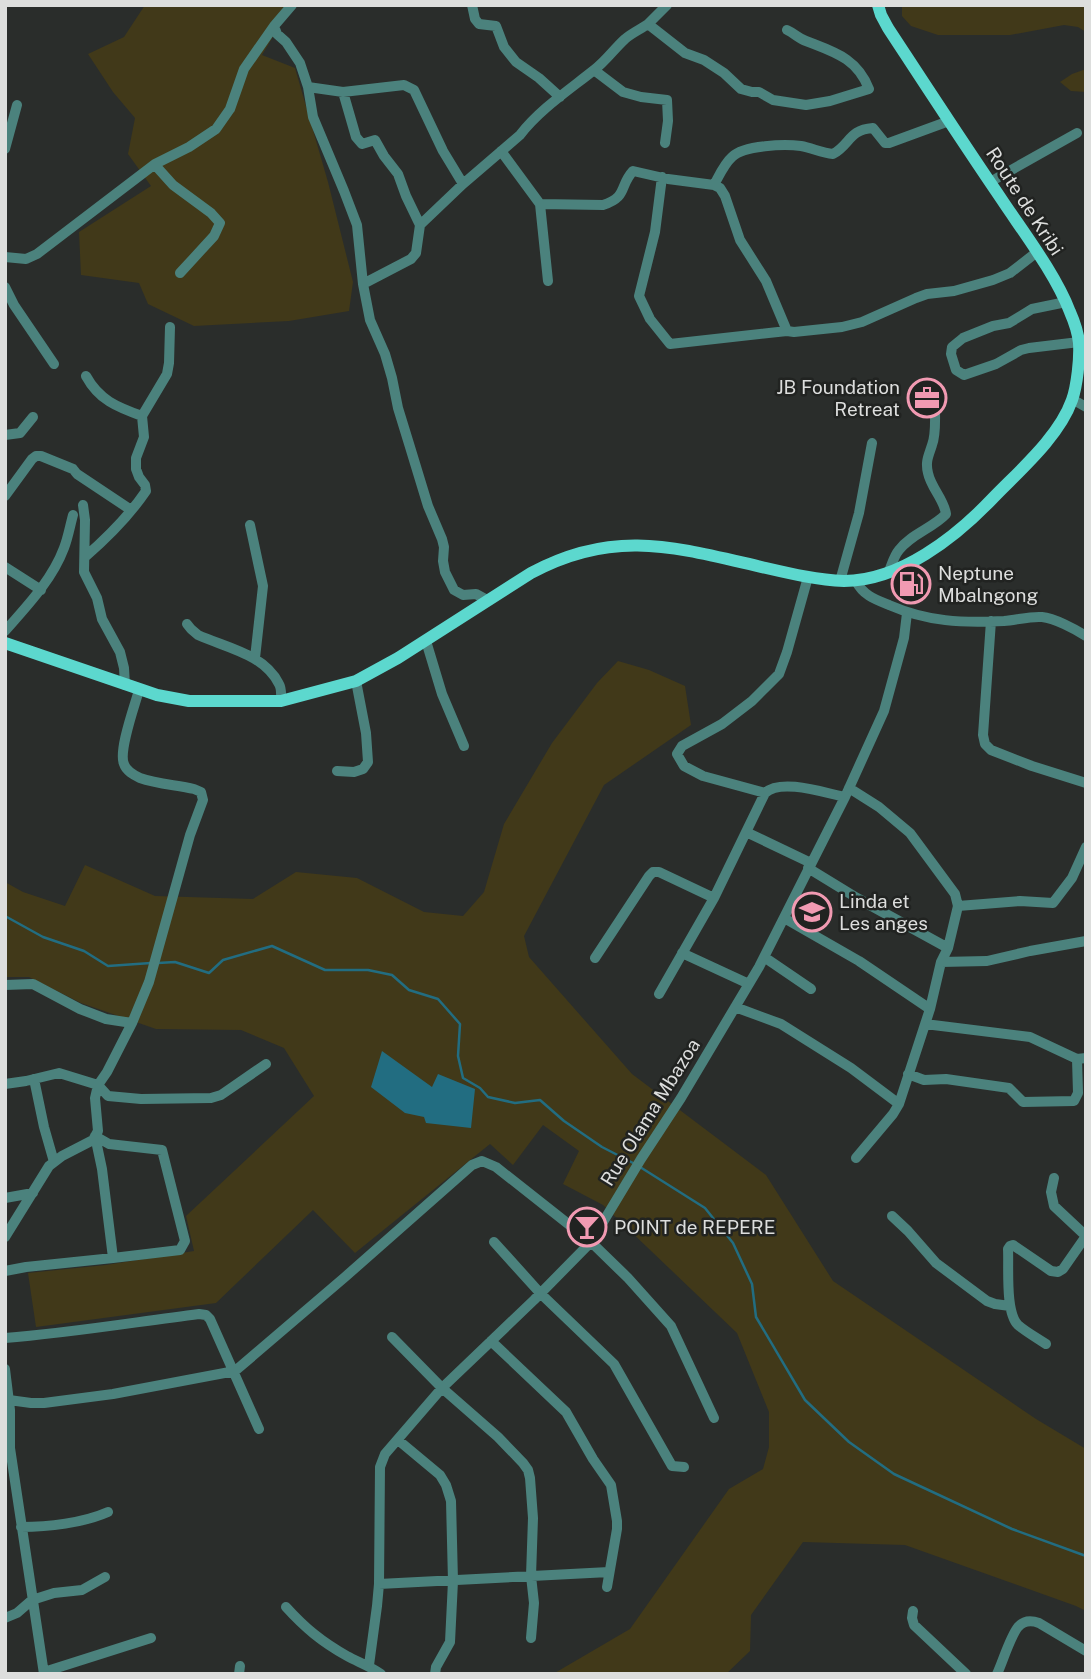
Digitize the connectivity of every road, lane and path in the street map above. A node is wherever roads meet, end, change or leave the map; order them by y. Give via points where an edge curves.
1 (292, 5) edge
2 (472, 5) edge
3 (667, 5) edge
4 (878, 5) edge
5 (648, 24) junction
6 (274, 26) junction
7 (787, 30) dead end
8 (594, 70) junction
9 (307, 87) junction
10 (343, 92) junction
11 (560, 97) junction
12 (17, 105) dead end
13 (949, 121) junction
14 (1077, 134) dead end
15 (665, 143) dead end
16 (5, 149) edge
17 (501, 150) junction
18 (155, 165) junction
19 (662, 177) junction
20 (990, 182) junction
21 (463, 184) junction
22 (714, 185) junction
23 (540, 204) junction
24 (421, 225) junction
25 (1037, 252) junction
26 (5, 257) edge
27 (180, 272) dead end
28 (548, 281) dead end
29 (363, 284) junction
30 (5, 287) edge
31 (1066, 302) junction
32 (170, 327) dead end
33 (787, 331) junction
34 (1082, 343) edge
35 (54, 364) dead end
36 (86, 376) dead end
37 (1072, 399) junction
38 (1086, 407) edge
39 (935, 410) dead end
40 (142, 416) junction
41 (33, 417) dead end
42 (5, 435) edge
43 (872, 443) dead end
44 (5, 496) edge
45 (83, 505) dead end
46 (131, 510) junction
47 (73, 515) dead end
48 (250, 525) dead end
49 (85, 557) junction
50 (5, 567) edge
51 (889, 571) junction
52 (808, 578) junction
53 (840, 581) junction
54 (856, 581) junction
55 (41, 590) junction
56 (486, 600) junction
57 (908, 613) junction
58 (991, 621) junction
59 (187, 624) dead end
60 (5, 631) edge
61 (1086, 636) edge
62 (426, 641) junction
63 (5, 643) edge
64 (255, 658) junction
65 (356, 681) junction
66 (125, 685) junction
67 (139, 690) junction
68 (281, 701) junction
69 (464, 746) dead end
70 (337, 771) dead end
71 (1086, 783) edge
72 (847, 792) junction
73 (765, 793) junction
74 (746, 832) junction
75 (1086, 847) edge
76 (810, 866) junction
77 (714, 898) junction
78 (958, 906) junction
79 (785, 918) junction
80 (1086, 941) edge
81 (948, 948) junction
82 (682, 953) junction
83 (764, 957) junction
84 (595, 958) dead end
85 (941, 962) junction
86 (749, 984) junction
87 (5, 985) edge
88 (811, 989) dead end
89 (659, 994) dead end
90 (735, 1007) junction
91 (930, 1009) junction
92 (132, 1023) junction
93 (925, 1024) junction
94 (1081, 1059) edge
95 (266, 1064) dead end
96 (908, 1074) junction
97 (34, 1079) junction
98 (5, 1084) edge
99 (98, 1085) junction
100 (899, 1104) junction
101 (95, 1136) junction
102 (856, 1158) dead end
103 (54, 1162) junction
104 (1054, 1178) dead end
105 (33, 1193) junction
106 (5, 1198) edge
107 (892, 1216) dead end
108 (1086, 1236) edge
109 (5, 1237) edge
110 (494, 1242) dead end
111 (591, 1242) junction
112 (113, 1258) junction
113 (5, 1271) edge
114 (540, 1293) junction
115 (1010, 1306) junction
116 (392, 1337) dead end
117 (5, 1338) edge
118 (491, 1341) junction
119 (1046, 1344) dead end
120 (5, 1369) edge
121 (235, 1371) junction
122 (442, 1388) junction
123 (9, 1400) junction
124 (714, 1418) dead end
125 (259, 1429) dead end
126 (398, 1440) junction
127 (684, 1467) dead end
128 (108, 1512) dead end
129 (21, 1527) junction
130 (609, 1573) junction
131 (531, 1576) junction
132 (105, 1577) dead end
133 (453, 1581) junction
134 (379, 1584) junction
135 (607, 1587) dead end
136 (32, 1600) junction
137 (286, 1607) dead end
138 (913, 1611) dead end
139 (5, 1618) edge
140 (151, 1638) dead end
141 (531, 1638) dead end
142 (1086, 1651) edge
143 (369, 1665) junction
144 (44, 1673) edge
145 (381, 1674) edge
146 (435, 1674) edge
147 (966, 1674) edge
148 (996, 1674) edge

1 - 6 street
2 - 11 street via 479,24 496,26 516,62
3 - 5 street
4 - 13 main road, Route de Kribi
5 - 7 street via 741,89 773,100 830,102 869,89 855,65
5 - 8 street
6 - 9 street via 300,64
6 - 18 street via 244,69 230,109 216,129
8 - 11 street
8 - 15 street via 623,92 667,100
9 - 10 street
9 - 29 street via 313,117 356,225
10 - 21 street via 404,85 414,90
10 - 24 street via 356,137 362,144 375,140 398,174
11 - 17 street
12 - 16 street
13 - 20 main road, Route de Kribi
13 - 22 street via 889,143 873,128 858,131 833,154 800,146 747,149 730,158
14 - 20 street
17 - 21 street
17 - 23 street
18 - 26 street via 37,254 26,259
18 - 27 street via 220,223 215,236
19 - 22 street
19 - 23 street via 633,172 619,197 603,205
19 - 33 street via 655,232 639,296 670,344
20 - 25 main road, Route de Kribi
21 - 24 street
22 - 33 street via 725,196 740,240 766,281
23 - 28 street
24 - 29 street via 411,259
25 - 31 main road, Route de Kribi
25 - 33 street via 993,280 928,294 862,322
29 - 56 street via 370,320 385,354 428,506 442,539 445,572 454,590
30 - 35 street
31 - 34 main road, Route de Kribi
31 - 34 street via 1032,309 1009,323 963,338 952,346 956,370 964,375 1021,350
32 - 40 street via 167,373
34 - 37 main road, Route de Kribi
36 - 40 street via 105,400
37 - 38 street
37 - 51 main road, Route de Kribi via 1045,443 965,526 939,547
39 - 51 street via 928,471 946,514 906,542
40 - 46 street via 144,437 136,469 146,491
41 - 42 street via 20,433
43 - 53 street
44 - 46 street via 33,459 41,456 73,469
45 - 49 street
46 - 49 street
47 - 55 street via 61,555
48 - 64 street via 263,586
49 - 66 street via 84,572 120,652
50 - 55 street
51 - 54 main road, Route de Kribi
52 - 53 main road, Route de Kribi
52 - 56 main road, Route de Kribi via 691,551 631,545 561,559
52 - 73 street via 779,674 752,701 682,746 677,754 684,766 703,776
53 - 54 main road, Route de Kribi
54 - 57 street via 869,597
55 - 60 street
56 - 62 main road, Route de Kribi
57 - 58 street via 945,621
57 - 72 street, Rue Olama Mbazoa via 884,711
58 - 61 street via 1043,617
58 - 71 street via 985,744 1032,766
59 - 64 street via 198,635
62 - 65 main road, Route de Kribi
62 - 69 street
63 - 66 main road, Route de Kribi
64 - 68 street via 279,683
65 - 68 main road, Route de Kribi
65 - 70 street via 368,762 354,772
66 - 67 main road, Route de Kribi
67 - 68 main road, Route de Kribi via 189,701
67 - 92 street via 125,739 124,765 142,779 201,792 203,800 149,982
72 - 73 street via 777,786
72 - 76 street, Rue Olama Mbazoa
72 - 78 street via 879,807 910,833 955,894
73 - 74 street
74 - 76 street
74 - 77 street
75 - 78 street via 1072,878 1053,903
76 - 79 street, Rue Olama Mbazoa
76 - 81 street via 857,898
77 - 82 street
77 - 84 street via 653,872
78 - 81 street
79 - 83 street, Rue Olama Mbazoa
79 - 91 street
80 - 85 street via 987,961
81 - 85 street
82 - 86 street
82 - 89 street
83 - 86 street, Rue Olama Mbazoa
83 - 88 street
85 - 91 street
86 - 90 street, Rue Olama Mbazoa
87 - 92 street via 33,984 80,1009
90 - 100 street via 781,1024
90 - 111 street, Rue Olama Mbazoa
91 - 93 street
92 - 99 street
93 - 94 street via 1030,1037
93 - 96 street
94 - 96 street via 1074,1101 1023,1102 1009,1088 924,1080
95 - 99 street via 211,1098 108,1096
96 - 100 street
97 - 98 street
97 - 99 street via 59,1073
97 - 103 street
99 - 101 street
100 - 102 street
101 - 103 street
101 - 112 street
101 - 112 street via 109,1144 162,1150 185,1241 180,1250
103 - 105 street
104 - 108 street via 1054,1206
105 - 106 street
105 - 109 street
107 - 115 street via 936,1262 987,1301
108 - 115 street via 1058,1272 1010,1246
110 - 114 street
111 - 114 street, Rue Olama Mbazoa
111 - 121 street via 496,1167 482,1161
111 - 124 street via 671,1326
112 - 113 street
114 - 118 street, Rue Olama Mbazoa
114 - 127 street via 614,1364 672,1466
115 - 119 street via 1019,1326
116 - 122 street
117 - 121 street via 206,1315
118 - 122 street, Rue Olama Mbazoa
118 - 130 street via 566,1412 611,1485 617,1521
120 - 123 street
121 - 123 street via 44,1403
121 - 125 street
122 - 126 street, Rue Olama Mbazoa
122 - 131 street via 498,1437 528,1471 533,1518
123 - 129 street via 10,1448
126 - 133 street via 446,1485 451,1501
126 - 134 street, Rue Olama Mbazoa via 380,1468
128 - 129 street via 46,1527
129 - 136 street
130 - 131 street
130 - 135 street
131 - 133 street
131 - 141 street
132 - 136 street via 82,1590
133 - 134 street
133 - 146 street via 450,1642
134 - 143 street, Rue Olama Mbazoa
136 - 139 street
136 - 144 street
137 - 143 street via 325,1642
138 - 147 street via 914,1625
140 - 144 street
142 - 148 street via 1039,1623 1026,1621 1018,1627
143 - 145 street

